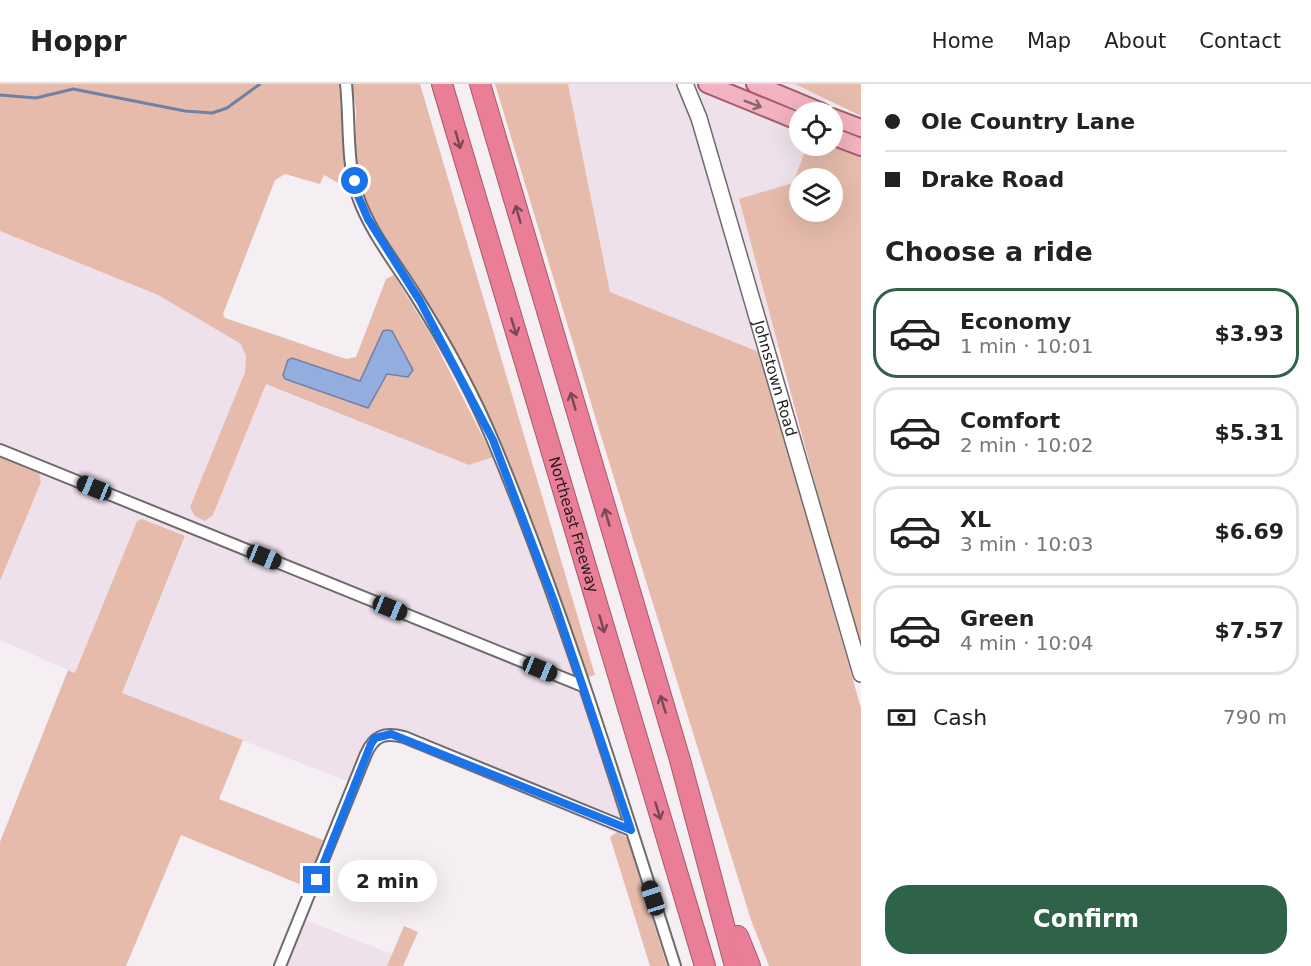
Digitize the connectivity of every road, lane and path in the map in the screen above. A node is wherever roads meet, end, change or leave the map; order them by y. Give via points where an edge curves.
1 (346, 84) edge
2 (442, 84) edge
3 (480, 84) edge
4 (685, 84) edge
5 (707, 84) edge
6 (755, 84) edge
7 (798, 102) edge
8 (789, 118) edge
9 (843, 121) edge
10 (861, 128) edge
11 (843, 140) edge
12 (861, 147) edge
13 (0, 450) edge
14 (861, 674) edge
15 (583, 686) junction
16 (680, 760) junction
17 (631, 830) junction
18 (280, 966) edge
19 (675, 966) edge
20 (705, 966) edge
21 (735, 966) edge
22 (750, 966) edge

1 - 15 street via 350,152 358,196 368,219 420,301 493,440
2 -> 20 highway, Northeast Freeway
16 -> 3 highway
4 - 14 main road, Johnstown Road via 699,118
5 -> 8 main road
6 - 7 main road
9 - 10 main road
11 - 12 main road
13 - 15 street
15 - 17 street
16 - 21 highway
16 - 22 highway
17 - 18 street via 404,737 381,736 371,744
17 - 19 street

